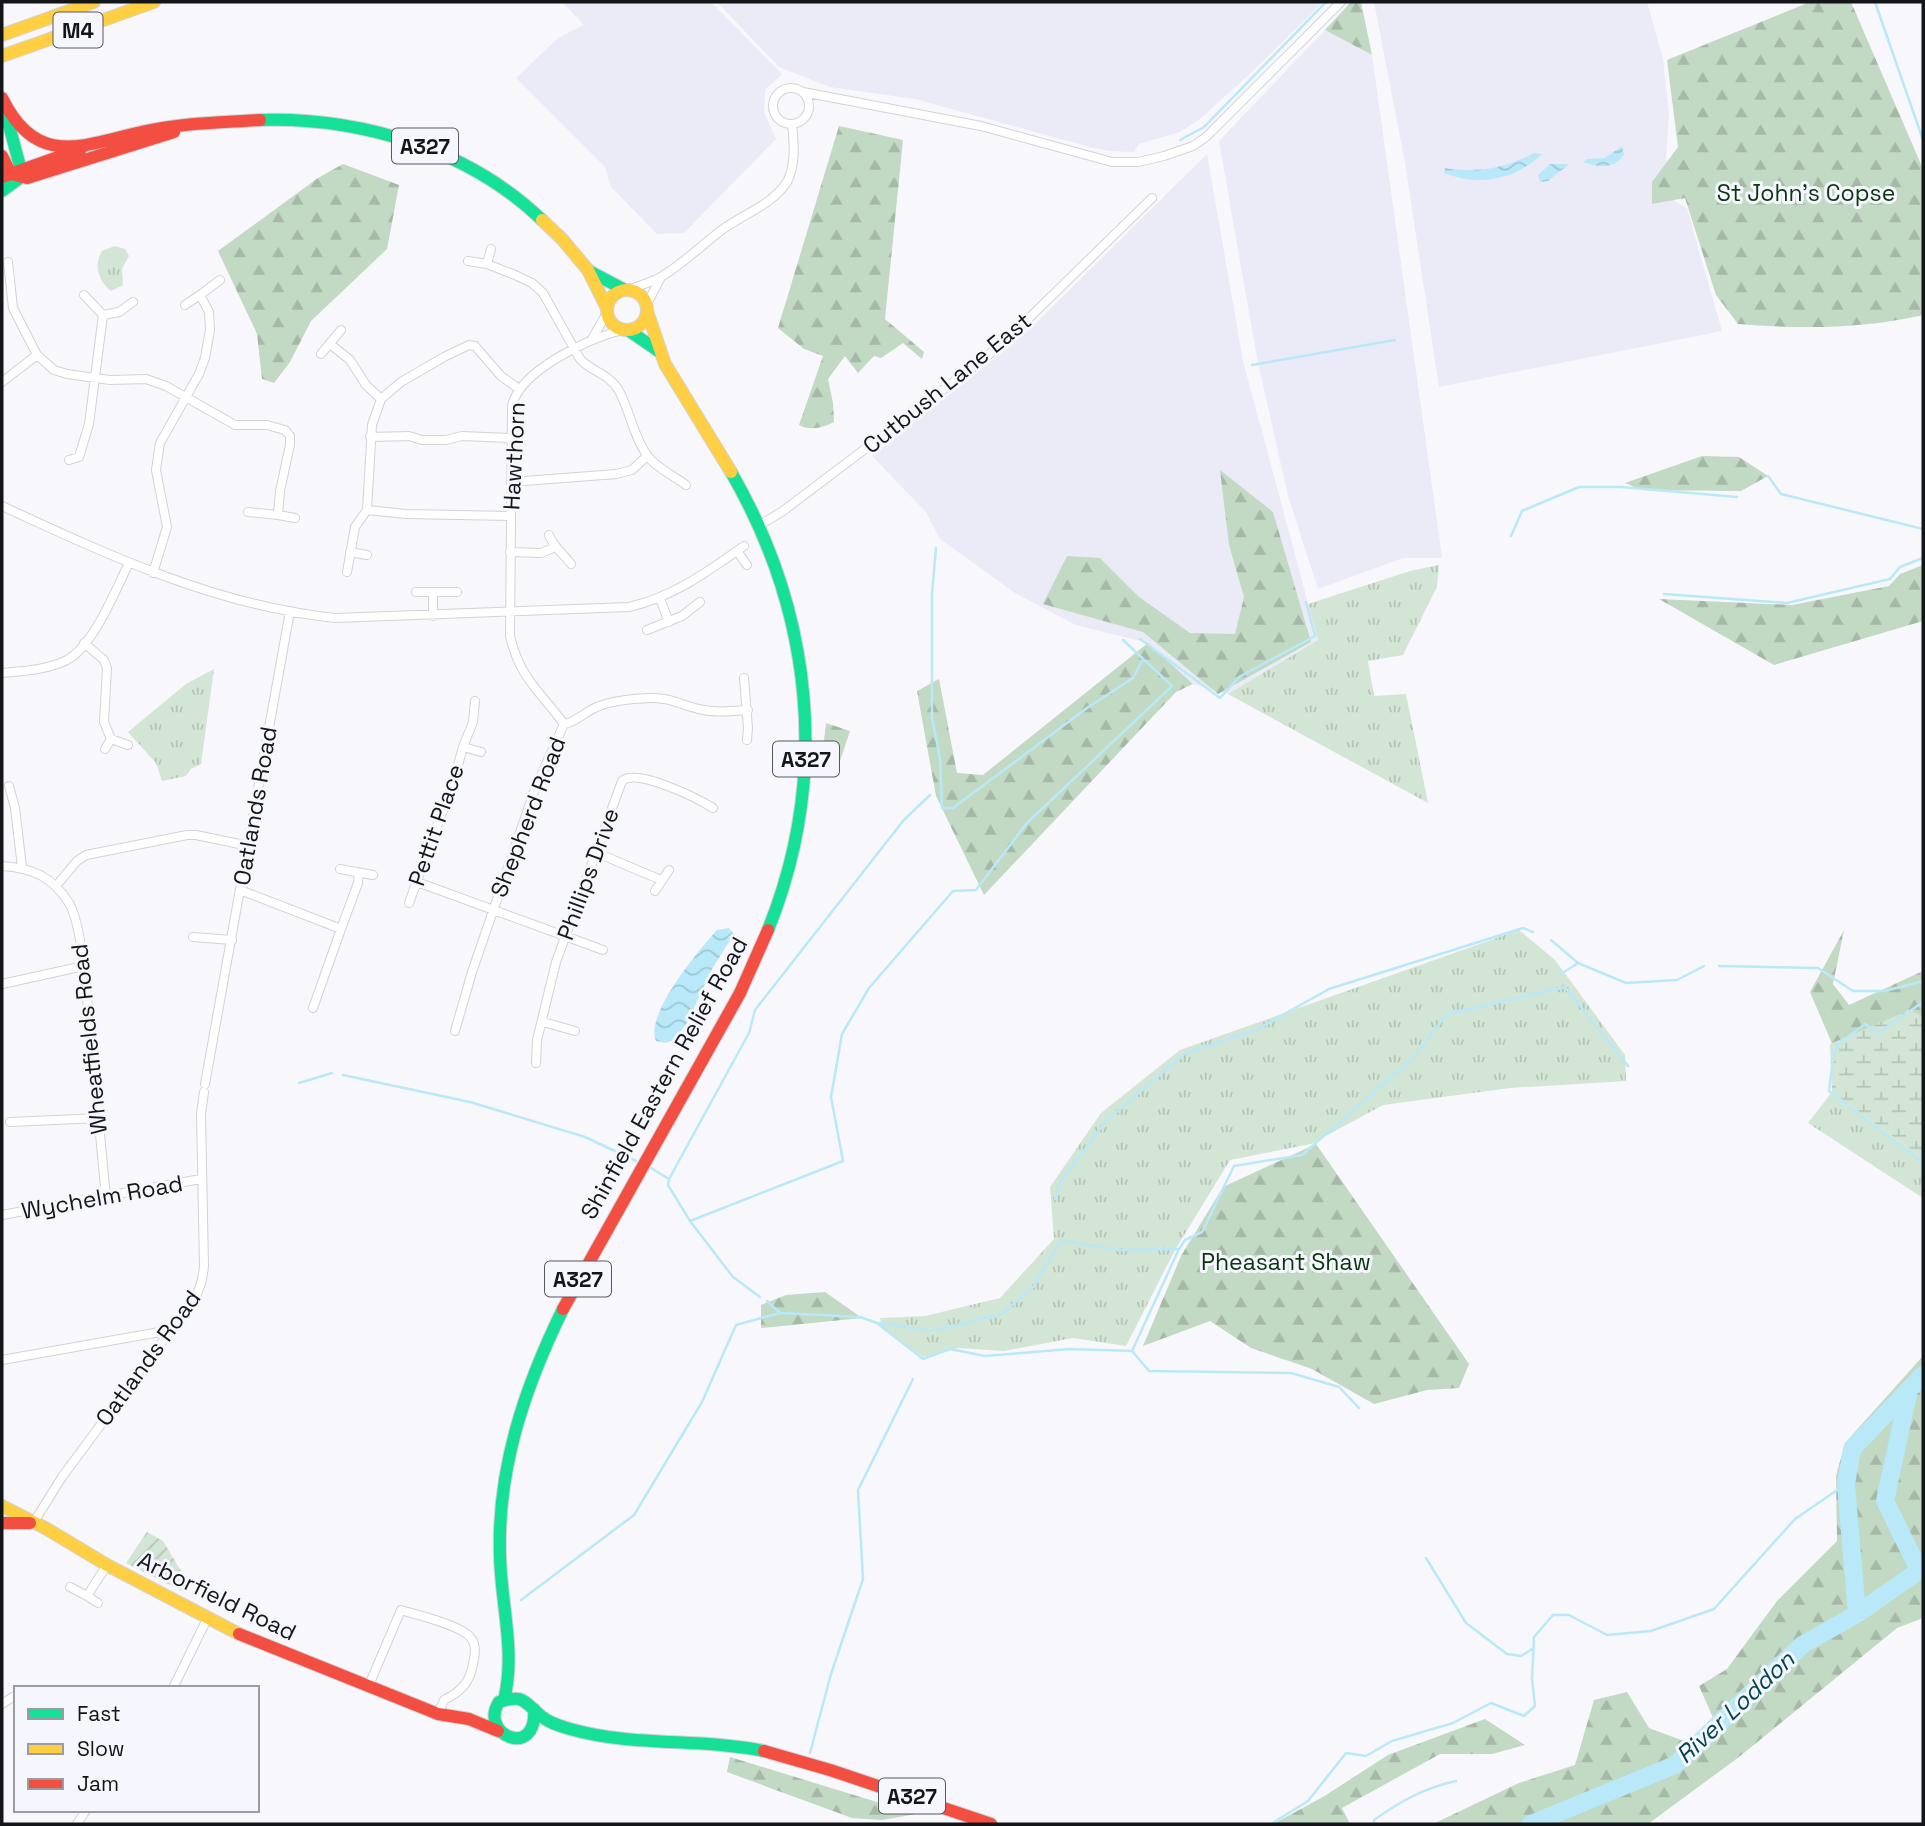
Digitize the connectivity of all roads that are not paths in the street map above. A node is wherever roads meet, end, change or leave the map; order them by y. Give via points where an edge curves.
1 (94, 2) edge
2 (154, 2) edge
3 (1341, 2) edge
4 (2, 35) edge
5 (2, 56) edge
6 (803, 92) junction
7 (830, 99) junction
8 (2, 100) edge
9 (809, 109) junction
10 (792, 124) junction
11 (191, 126) junction
12 (86, 148) junction
13 (2, 156) edge
14 (13, 175) edge
15 (2, 191) edge
16 (1152, 198) dead end
17 (491, 249) dead end
18 (468, 261) dead end
19 (8, 262) dead end
20 (487, 264) junction
21 (589, 271) junction
22 (661, 277) junction
23 (220, 280) dead end
24 (627, 290) junction
25 (84, 295) dead end
26 (200, 295) junction
27 (133, 302) dead end
28 (185, 305) dead end
29 (13, 308) junction
30 (647, 309) junction
31 (607, 310) junction
32 (2, 311) edge
33 (103, 315) junction
34 (341, 330) dead end
35 (625, 330) junction
36 (592, 339) junction
37 (330, 344) junction
38 (575, 349) junction
39 (660, 353) junction
40 (321, 354) dead end
41 (37, 355) junction
42 (94, 377) junction
43 (2, 382) edge
44 (519, 389) junction
45 (186, 397) junction
46 (381, 398) junction
47 (370, 436) junction
48 (511, 438) junction
49 (647, 456) junction
50 (79, 457) junction
51 (69, 460) dead end
52 (88, 463) dead end
53 (511, 482) junction
54 (685, 485) dead end
55 (2, 506) edge
56 (367, 510) junction
57 (248, 512) dead end
58 (278, 515) junction
59 (511, 516) junction
60 (295, 518) dead end
61 (760, 525) junction
62 (549, 535) dead end
63 (554, 548) junction
64 (350, 552) junction
65 (510, 552) junction
66 (367, 555) dead end
67 (129, 563) junction
68 (571, 564) dead end
69 (747, 565) dead end
70 (347, 572) dead end
71 (153, 573) junction
72 (416, 592) dead end
73 (457, 592) dead end
74 (433, 593) junction
75 (660, 599) junction
76 (699, 603) dead end
77 (290, 611) junction
78 (509, 613) junction
79 (433, 616) junction
80 (669, 622) junction
81 (647, 630) dead end
82 (84, 643) junction
83 (2, 673) edge
84 (744, 678) dead end
85 (475, 701) dead end
86 (748, 709) junction
87 (564, 724) junction
88 (111, 739) junction
89 (747, 740) dead end
90 (128, 745) dead end
91 (463, 747) junction
92 (105, 749) dead end
93 (481, 752) dead end
94 (9, 786) dead end
95 (713, 808) dead end
96 (249, 846) junction
97 (595, 852) junction
98 (2, 866) edge
99 (22, 867) junction
100 (340, 869) dead end
101 (669, 870) dead end
102 (359, 873) junction
103 (373, 875) dead end
104 (662, 880) junction
105 (416, 882) junction
106 (56, 886) junction
107 (240, 890) junction
108 (655, 891) dead end
109 (409, 903) dead end
110 (493, 910) junction
111 (341, 929) junction
112 (193, 937) dead end
113 (565, 937) junction
114 (232, 940) junction
115 (603, 950) dead end
116 (84, 966) junction
117 (2, 984) edge
118 (313, 1008) dead end
119 (543, 1022) junction
120 (455, 1031) dead end
121 (575, 1031) dead end
122 (536, 1063) dead end
123 (99, 1118) junction
124 (10, 1122) dead end
125 (201, 1179) junction
126 (106, 1197) junction
127 (2, 1215) edge
128 (171, 1330) junction
129 (2, 1360) edge
130 (2, 1506) edge
131 (34, 1522) junction
132 (2, 1523) edge
133 (107, 1565) junction
134 (70, 1587) dead end
135 (88, 1596) junction
136 (98, 1602) dead end
137 (208, 1617) junction
138 (510, 1674) junction
139 (369, 1685) junction
140 (174, 1686) edge
141 (523, 1699) junction
142 (500, 1705) junction
143 (534, 1709) junction
144 (438, 1714) junction
145 (469, 1719) junction
146 (569, 1728) junction
147 (498, 1731) junction
148 (530, 1731) junction
149 (990, 1824) edge

1 - 4 main road, M4
2 - 5 main road, M4
3 - 7 street via 1210,134 1193,146 1138,162 1112,162 969,124
6 - 7 street
6 - 9 street
6 - 10 street via 786,88 774,98 776,116
7 - 9 street
8 - 12 main road, A327 via 38,139 65,148
8 - 14 main road
9 - 10 street via 803,119
10 - 22 street via 792,166 779,192
11 - 12 main road, A327 via 130,134
11 - 14 main road, A327 via 53,172
11 - 21 main road, A327 via 249,120 312,121 415,142 502,188 543,222
12 - 14 main road
13 - 14 main road
14 - 15 main road
16 - 61 street, Cutbush Lane East via 984,359
17 - 20 street
18 - 20 street
19 - 29 street
20 - 38 street via 532,283 543,293
21 - 24 main road, A327
21 - 31 main road, A327
22 - 24 street
22 - 30 street
23 - 26 street
24 - 30 main road via 640,296
24 - 31 main road via 615,294
25 - 33 street
26 - 28 street
26 - 45 street via 209,312 210,330 205,358
27 - 33 street via 119,312
29 - 32 street
29 - 41 street
30 - 35 main road via 641,324
30 - 39 main road, Shinfield Eastern Relief Road / A327
31 - 35 main road via 612,324
31 - 36 street, Hawthorn
33 - 42 street
34 - 37 street
35 - 36 street, Hawthorn
35 - 39 main road, Shinfield Eastern Relief Road / A327
36 - 38 street, Hawthorn
37 - 40 street
37 - 46 street via 350,360
38 - 44 street, Hawthorn via 531,375
38 - 49 street via 586,366 600,371 616,387
39 - 61 main road, Shinfield Eastern Relief Road / A327
41 - 42 street via 54,370
41 - 43 street
42 - 45 street via 146,379
42 - 50 street via 89,424
44 - 46 street via 469,345
44 - 48 street, Hawthorn via 512,406
45 - 58 street via 235,425 267,425 290,436
45 - 71 street via 164,434 157,458 167,527
46 - 47 street
47 - 48 street
47 - 56 street
48 - 53 street, Hawthorn
49 - 53 street via 632,470 616,474
49 - 54 street
50 - 51 street
50 - 52 street
53 - 59 street, Hawthorn
55 - 67 street
56 - 59 street
56 - 64 street via 355,527
57 - 58 street
58 - 60 street
59 - 65 street, Hawthorn
61 - 138 main road, Shinfield Eastern Relief Road / A327 via 788,597 804,687 805,777 789,864 773,918 740,993 573,1288 519,1411 506,1465 500,1525
62 - 63 street
63 - 65 street via 541,553
63 - 68 street
64 - 66 street
64 - 70 street
65 - 78 street, Hawthorn
67 - 71 street
67 - 82 street via 103,617
69 - 75 street via 740,548
71 - 77 street
72 - 74 street
73 - 74 street
74 - 79 street
75 - 78 street via 614,609
75 - 80 street
76 - 80 street
77 - 79 street via 335,618
77 - 96 street, Oatlands Road
78 - 79 street
78 - 87 street, Shepherd Road via 516,659
80 - 81 street
82 - 83 street via 68,659 45,668
82 - 88 street via 107,668 104,722
84 - 86 street
85 - 91 street, Pettit Place
86 - 87 street via 714,712 655,698 601,705
86 - 89 street
87 - 110 street, Shepherd Road via 535,789
88 - 90 street
88 - 92 street
91 - 93 street, Pettit Place
91 - 105 street, Pettit Place
94 - 99 street
95 - 97 street, Phillips Drive via 685,793 626,777
96 - 106 street via 187,835 86,855
96 - 107 street, Oatlands Road
97 - 104 street
97 - 113 street, Phillips Drive
98 - 99 street
99 - 106 street
100 - 102 street
101 - 104 street
102 - 103 street
102 - 111 street
104 - 108 street
105 - 109 street, Pettit Place
105 - 110 street
106 - 116 street, Wheatfields Road via 71,905
107 - 111 street
107 - 114 street, Oatlands Road
110 - 113 street
110 - 120 street, Shepherd Road
111 - 118 street via 314,994
112 - 114 street
113 - 115 street
113 - 119 street, Phillips Drive
114 - 125 street, Oatlands Road via 201,1114
116 - 117 street
116 - 123 street, Wheatfields Road
119 - 121 street
119 - 122 street, Phillips Drive
123 - 124 street
123 - 126 street, Wheatfields Road
125 - 126 street, Wychelm Road
125 - 128 street, Oatlands Road via 202,1286
126 - 127 street, Wychelm Road
128 - 129 street
128 - 131 street, Oatlands Road via 78,1454
130 - 131 main road, Arborfield Road
131 - 132 main road
131 - 133 main road, Arborfield Road
133 - 135 street
133 - 137 main road, Arborfield Road
134 - 135 street
135 - 136 street
137 - 139 main road, Arborfield Road via 275,1651
137 - 140 street
138 - 141 main road, Shinfield Eastern Relief Road / A327
138 - 142 main road, Shinfield Eastern Relief Road / A327
139 - 144 main road, Arborfield Road
139 - 144 street via 401,1610 460,1630 472,1638 472,1672 462,1691 444,1700
141 - 142 main road via 510,1698
141 - 143 main road, A327
142 - 145 main road, Arborfield Road via 482,1717
142 - 147 main road, A327 via 494,1719
143 - 146 main road, A327
143 - 148 main road
144 - 145 main road, Arborfield Road
145 - 147 main road, Arborfield Road
146 - 148 main road, A327
146 - 149 main road, A327 via 770,1753
147 - 148 main road, A327 via 515,1739

